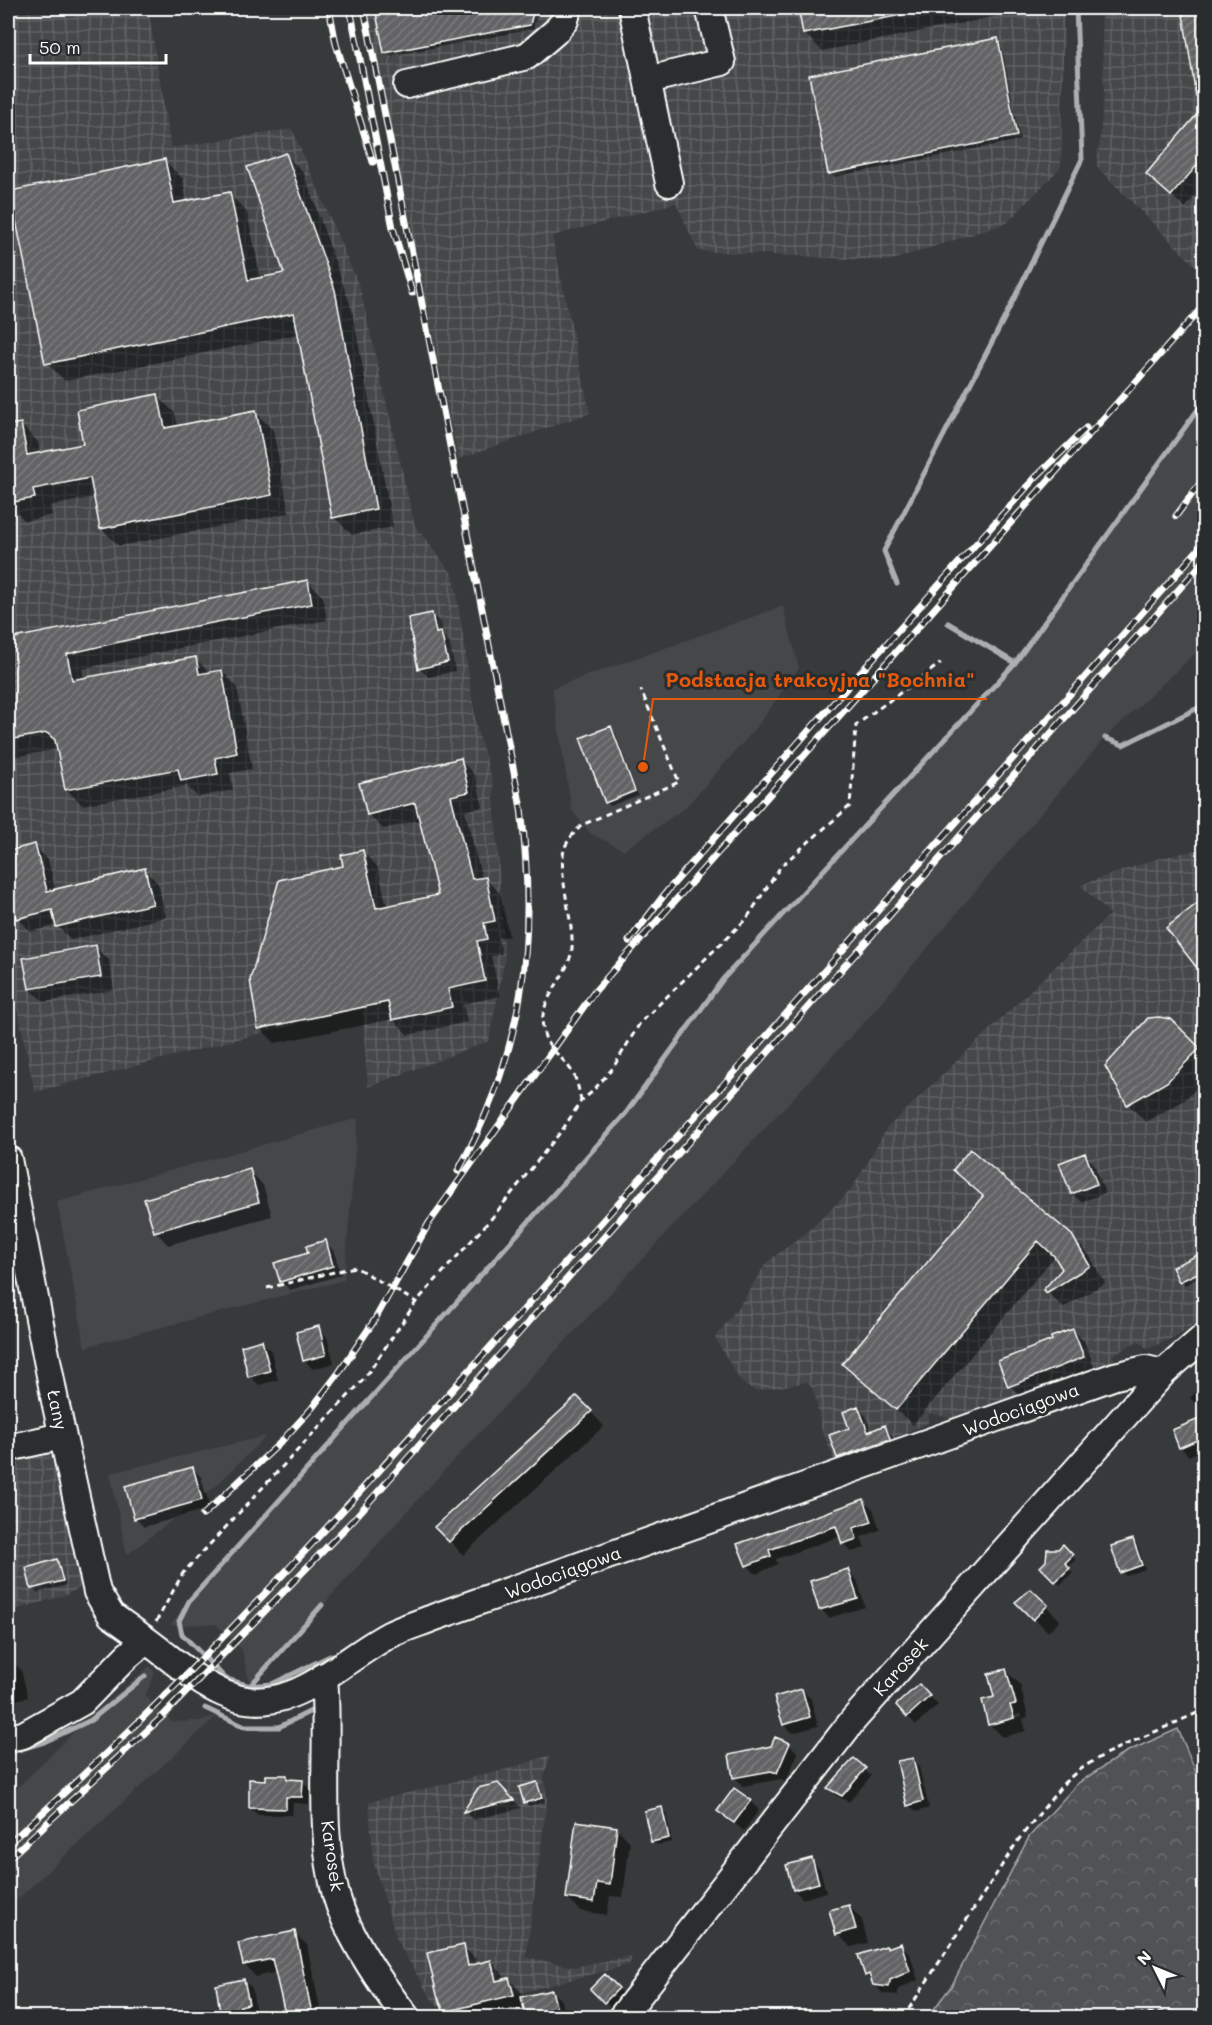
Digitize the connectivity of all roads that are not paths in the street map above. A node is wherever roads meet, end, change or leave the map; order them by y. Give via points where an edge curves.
1 (568, 8) edge
2 (632, 8) edge
3 (709, 8) edge
4 (648, 80) junction
5 (407, 85) dead end
6 (669, 183) dead end
7 (8, 1159) edge
8 (1204, 1337) edge
9 (1163, 1373) junction
10 (62, 1436) junction
11 (8, 1448) edge
12 (146, 1640) junction
13 (324, 1676) junction
14 (8, 1738) edge
15 (407, 2018) edge
16 (621, 2018) edge

1 - 5 street via 565,20 555,32 527,56
2 - 4 street
3 - 4 street via 722,62
4 - 6 street
7 - 10 street, Łany
8 - 9 street, Karosek
9 - 13 street, Wodociągowa via 1146,1369 1115,1377 435,1617 390,1635
9 - 16 street, Karosek via 854,1719
10 - 11 street
10 - 12 street, Łany via 98,1592 111,1615
12 - 13 street, Wodociągowa via 210,1686 246,1700 283,1698
12 - 14 street via 82,1702 22,1735
13 - 15 street, Karosek via 325,1822 337,1896 351,1931

